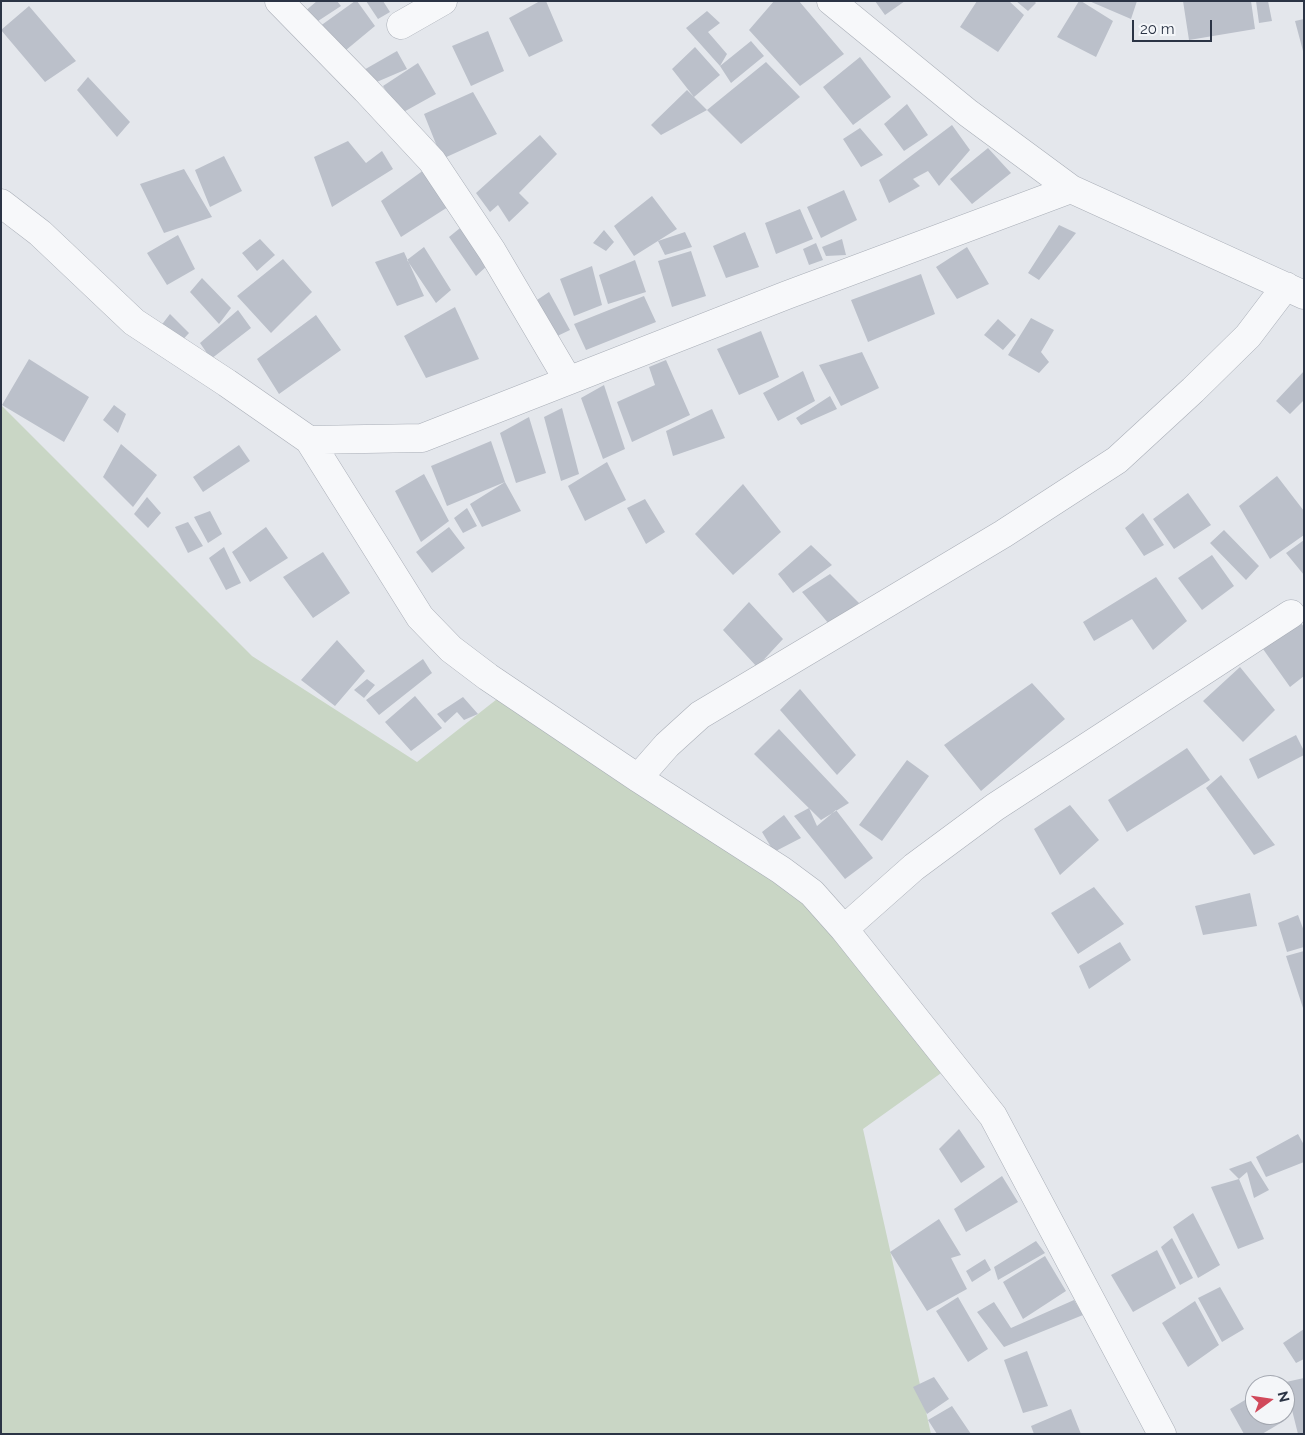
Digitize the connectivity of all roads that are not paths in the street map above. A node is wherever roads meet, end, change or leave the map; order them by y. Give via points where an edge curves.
1 (279, 1) edge
2 (443, 1) edge
3 (831, 1) edge
4 (402, 25) dead end
5 (1071, 189) junction
6 (1, 203) edge
7 (1295, 290) edge
8 (568, 380) junction
9 (309, 440) junction
10 (1291, 614) dead end
11 (638, 778) junction
12 (844, 929) junction
13 (1162, 1434) edge

1 - 8 street via 432,161 492,252
2 - 4 street
3 - 5 street via 968,113
5 - 7 street
5 - 8 street
6 - 9 street via 40,233 134,322
7 - 11 street via 1117,460 1004,534 700,715
8 - 9 street via 422,438
9 - 11 street via 420,617 452,649 488,677
10 - 12 street via 995,807 914,867
11 - 12 street via 799,883
12 - 13 street via 993,1116

